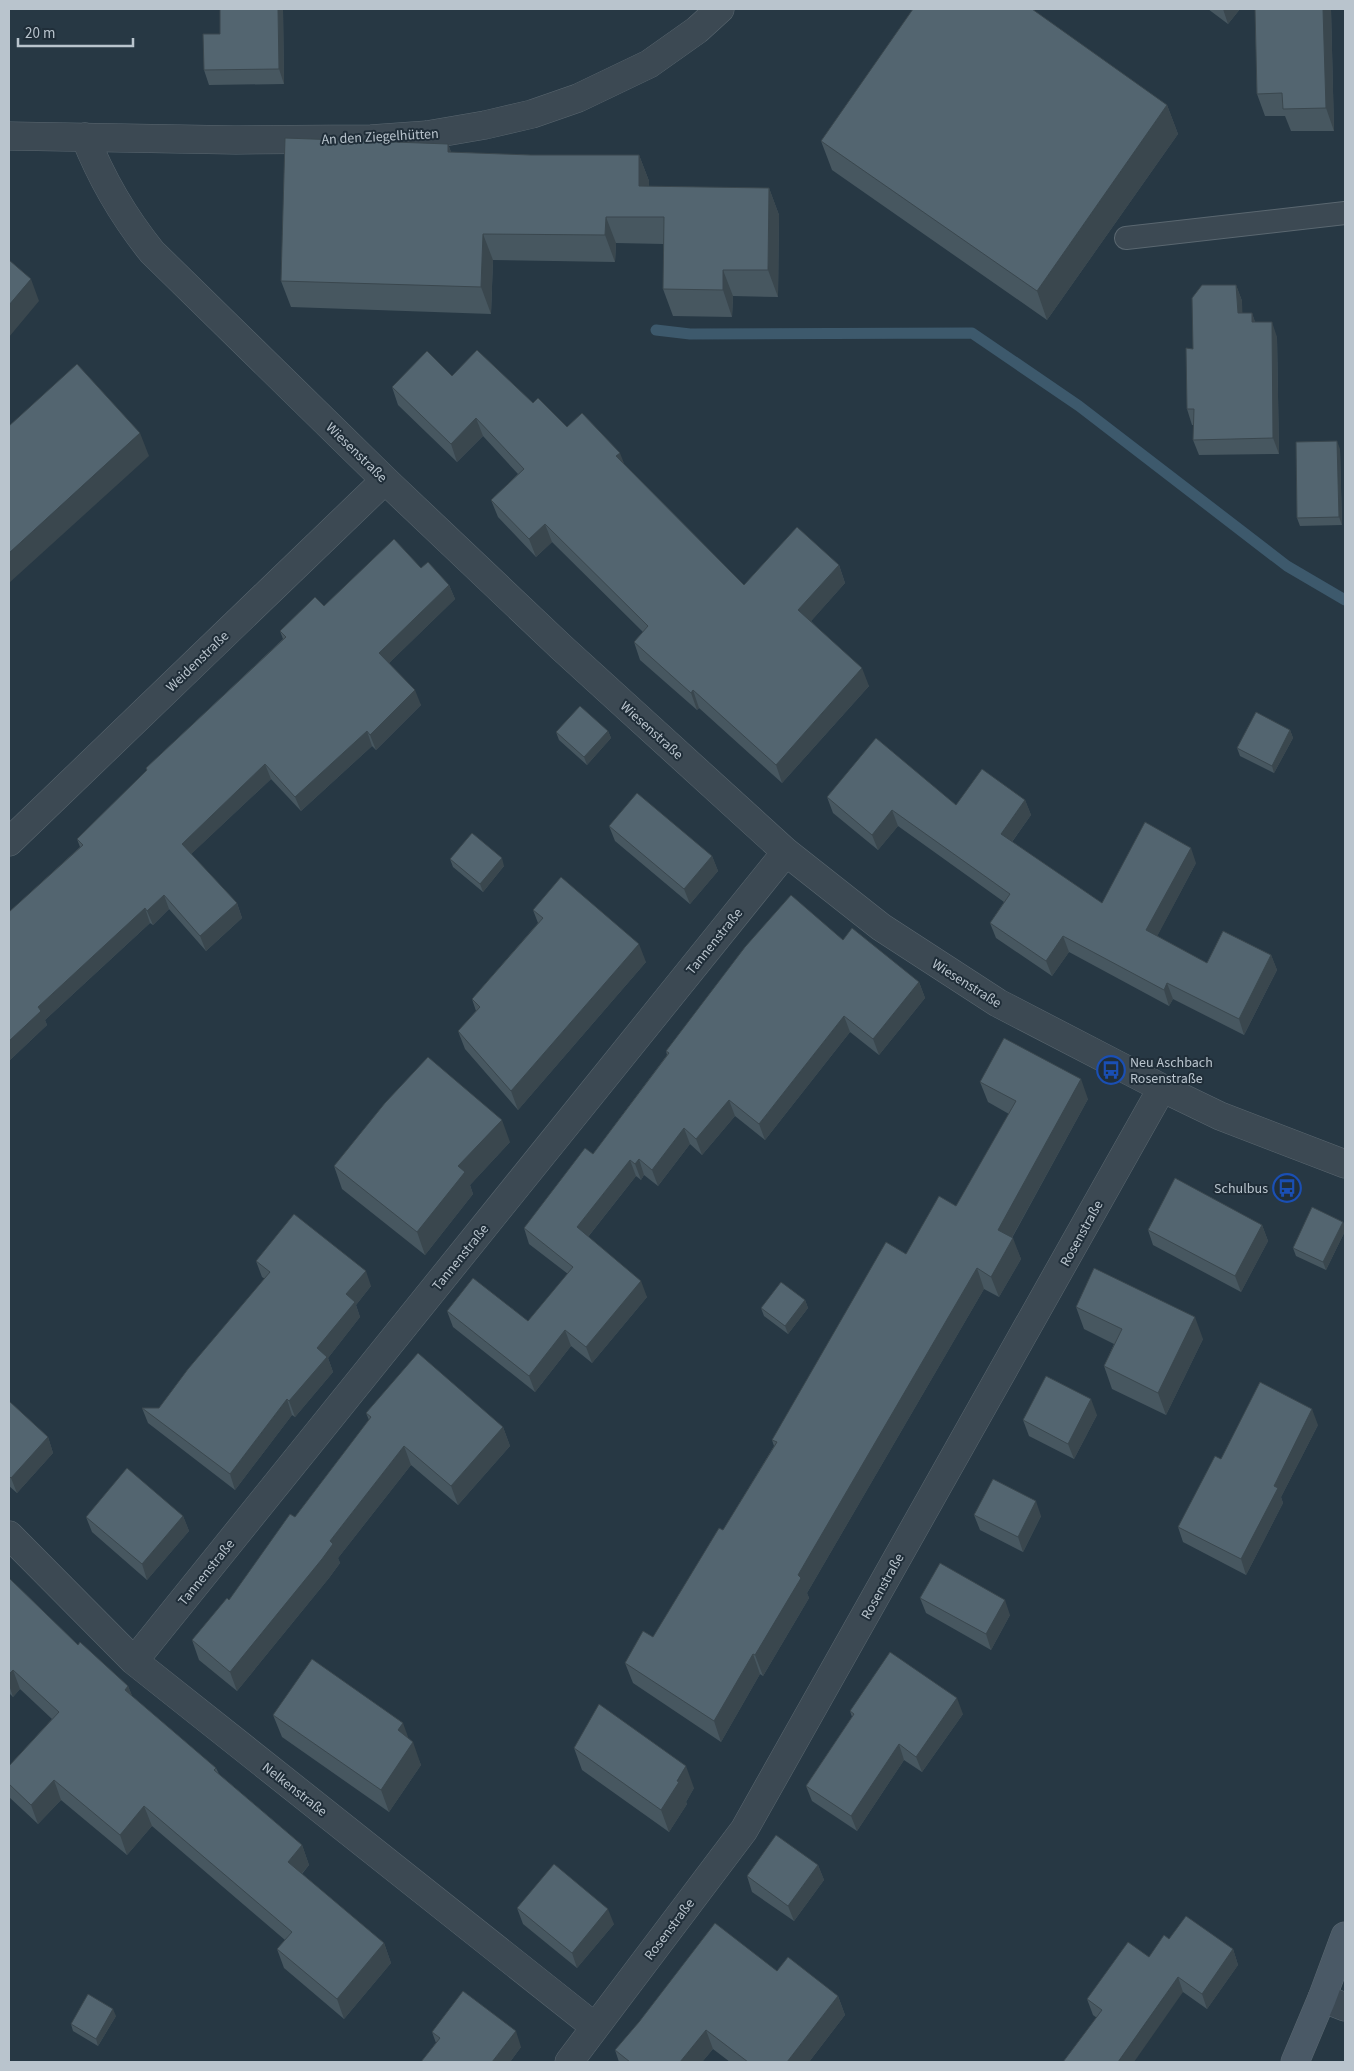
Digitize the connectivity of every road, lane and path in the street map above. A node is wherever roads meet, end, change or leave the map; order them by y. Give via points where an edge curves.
1 (720, 9) edge
2 (9, 136) edge
3 (85, 137) junction
4 (1345, 213) edge
5 (1126, 238) dead end
6 (385, 480) junction
7 (9, 842) edge
8 (786, 852) junction
9 (1162, 1088) junction
10 (1345, 1164) edge
11 (9, 1535) edge
12 (134, 1662) junction
13 (1345, 1936) edge
14 (1334, 2003) edge
15 (595, 2027) junction
16 (569, 2062) edge
17 (1295, 2062) edge

1 - 3 street, An den Ziegelhütten via 697,30 649,64 578,98 532,114 485,125 427,135 371,139
2 - 3 street, An den Ziegelhütten
3 - 6 street, Wiesenstraße via 111,195 152,252
4 - 5 lane
6 - 7 street, Weidenstraße
6 - 8 street, Wiesenstraße via 561,647
8 - 9 street, Wiesenstraße via 881,927 998,1003
8 - 12 street, Tannenstraße
9 - 10 street, Wiesenstraße via 1220,1116
9 - 15 street, Rosenstraße via 744,1830
11 - 12 street, Nelkenstraße
12 - 15 street, Nelkenstraße
13 - 14 street
14 - 17 street
15 - 16 street, Rosenstraße

